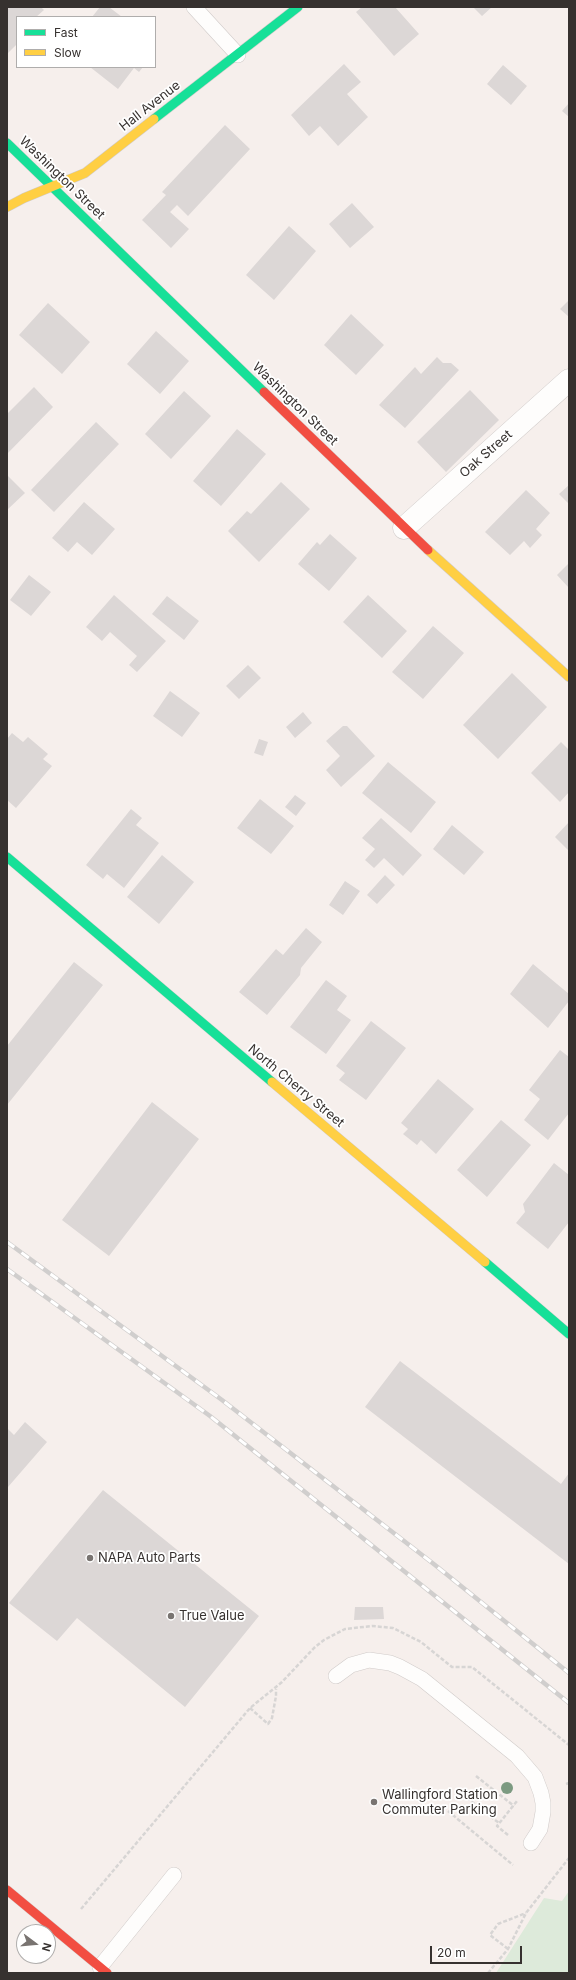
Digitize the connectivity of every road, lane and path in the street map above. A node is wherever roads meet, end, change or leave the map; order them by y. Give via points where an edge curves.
1 (194, 7) edge
2 (298, 7) edge
3 (238, 55) junction
4 (7, 143) edge
5 (52, 187) junction
6 (7, 207) edge
7 (569, 380) edge
8 (404, 528) junction
9 (569, 677) edge
10 (7, 857) edge
11 (569, 1334) edge
12 (336, 1676) dead end
13 (276, 1688) junction
14 (250, 1708) junction
15 (569, 1744) edge
16 (476, 1776) dead end
17 (462, 1794) dead end
18 (518, 1801) dead end
19 (514, 1806) junction
20 (448, 1812) dead end
21 (499, 1823) junction
22 (514, 1840) dead end
23 (531, 1843) dead end
24 (569, 1858) edge
25 (513, 1865) dead end
26 (174, 1875) dead end
27 (7, 1890) edge
28 (81, 1909) dead end
29 (526, 1913) junction
30 (508, 1950) junction
31 (103, 1970) edge
32 (488, 1973) edge

1 - 3 lane
2 - 3 street, Hall Avenue
3 - 5 street, Hall Avenue via 86,173
4 - 5 street, Washington Street
5 - 6 street, Hall Avenue
5 - 8 street, Washington Street
7 - 8 street, Oak Street
8 - 9 street, Washington Street
10 - 11 street, North Cherry Street
12 - 23 lane via 351,1665 364,1661 380,1661 400,1667 422,1679 517,1756 535,1777 543,1803 540,1829
13 - 14 path
13 - 14 path via 272,1718 268,1724
13 - 15 path via 324,1640 345,1629 383,1626 413,1637 452,1667 472,1667
14 - 28 path
16 - 19 path
17 - 21 path
18 - 19 path
19 - 21 path
20 - 25 path
21 - 22 path via 497,1826
24 - 29 path
26 - 31 lane
27 - 31 street
29 - 30 path
29 - 30 path via 498,1924 490,1935
30 - 32 path

